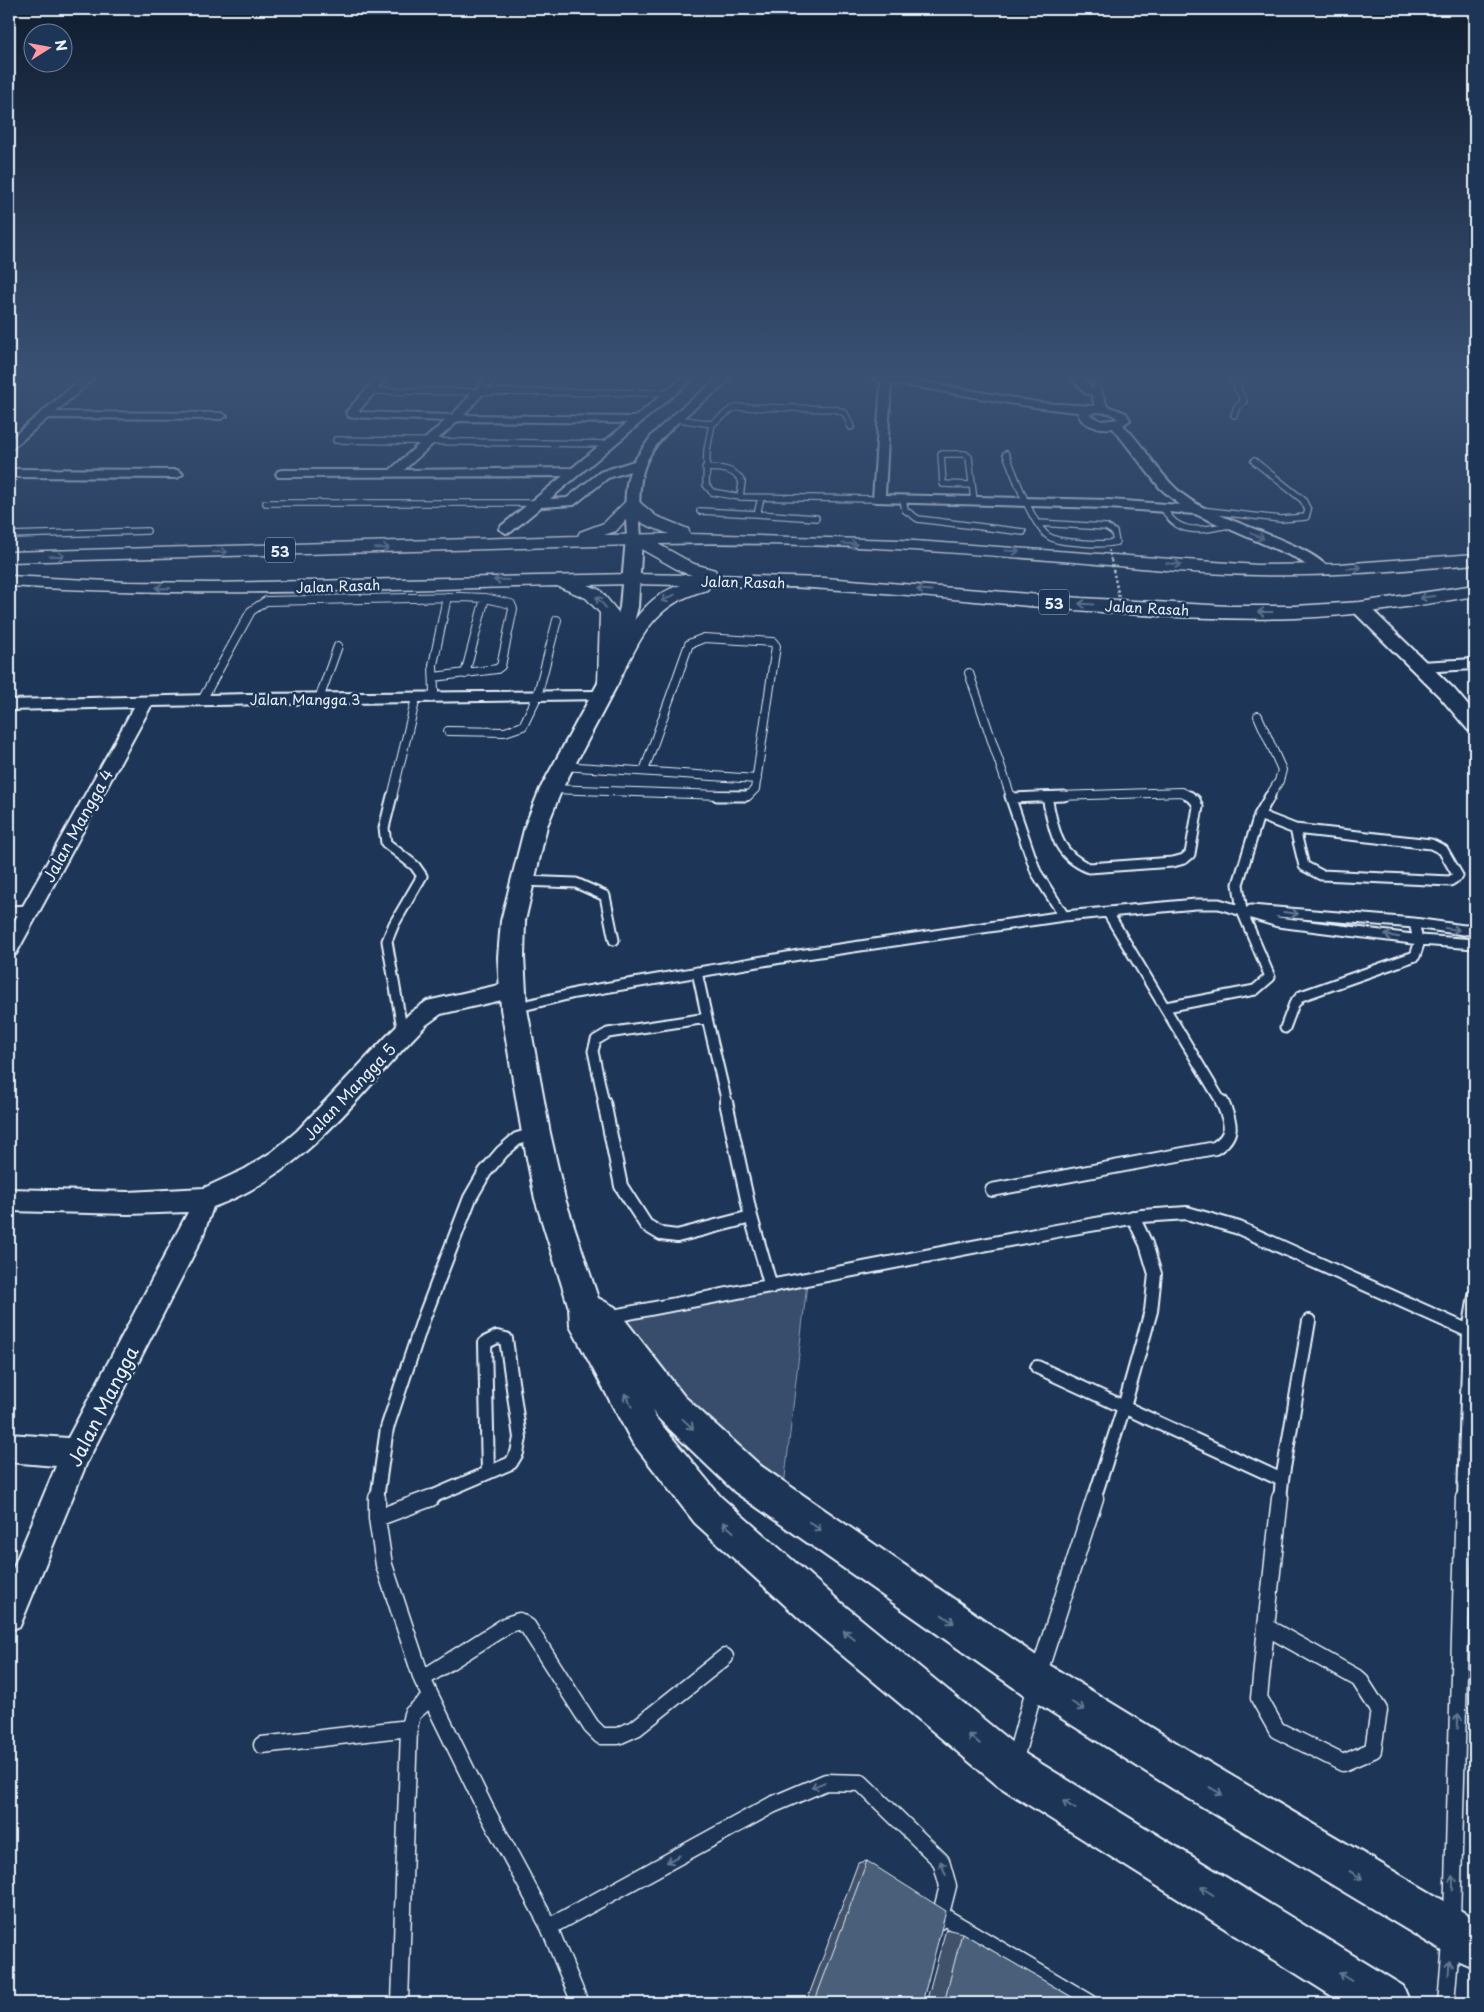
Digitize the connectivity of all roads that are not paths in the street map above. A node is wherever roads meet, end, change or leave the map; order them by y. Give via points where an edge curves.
1 (574, 472) joint
2 (612, 472) edge
3 (636, 472) edge
4 (705, 472) edge
5 (732, 472) edge
6 (880, 472) edge
7 (942, 472) edge
8 (970, 472) edge
9 (1014, 472) edge
10 (1156, 472) edge
11 (1268, 472) edge
12 (9, 473) edge
13 (393, 473) joint
14 (177, 474) dead end
15 (282, 474) dead end
16 (972, 485) junction
17 (740, 497) junction
18 (761, 498) junction
19 (879, 499) junction
20 (902, 500) junction
21 (974, 501) junction
22 (1028, 502) junction
23 (266, 503) dead end
24 (537, 503) junction
25 (632, 504) junction
26 (1163, 507) junction
27 (1196, 510) junction
28 (700, 511) dead end
29 (757, 514) junction
30 (816, 518) dead end
31 (1038, 523) junction
32 (1230, 525) junction
33 (506, 529) dead end
34 (147, 531) dead end
35 (1023, 532) dead end
36 (9, 535) edge
37 (634, 538) junction
38 (731, 539) junction
39 (812, 542) junction
40 (551, 543) junction
41 (434, 546) junction
42 (9, 558) edge
43 (1475, 559) edge
44 (787, 568) junction
45 (1324, 571) junction
46 (632, 579) junction
47 (550, 580) junction
48 (9, 581) edge
49 (732, 581) junction
50 (416, 583) junction
51 (1475, 591) edge
52 (447, 597) junction
53 (485, 598) junction
54 (1360, 608) junction
55 (557, 620) dead end
56 (338, 646) dead end
57 (1475, 664) edge
58 (1420, 668) junction
59 (969, 673) dead end
60 (465, 674) junction
61 (434, 677) junction
62 (604, 689) junction
63 (537, 697) junction
64 (423, 698) junction
65 (318, 699) junction
66 (202, 700) junction
67 (145, 702) junction
68 (9, 705) edge
69 (1258, 716) dead end
70 (1475, 726) edge
71 (448, 731) dead end
72 (563, 766) junction
73 (644, 771) junction
74 (757, 779) junction
75 (551, 789) junction
76 (1047, 797) junction
77 (1011, 798) junction
78 (1259, 815) junction
79 (1295, 829) junction
80 (521, 881) junction
81 (30, 910) junction
82 (9, 911) edge
83 (1242, 911) junction
84 (1108, 913) junction
85 (1064, 916) junction
86 (1414, 923) junction
87 (1475, 929) edge
88 (614, 940) dead end
89 (1420, 940) junction
90 (1475, 944) edge
91 (9, 949) edge
92 (697, 972) junction
93 (513, 999) junction
94 (1166, 1008) junction
95 (708, 1018) junction
96 (1285, 1028) dead end
97 (403, 1034) junction
98 (536, 1133) junction
99 (992, 1190) dead end
100 (9, 1200) edge
101 (201, 1200) junction
102 (751, 1217) junction
103 (1133, 1217) junction
104 (771, 1286) junction
105 (1475, 1296) edge
106 (591, 1317) junction
107 (1308, 1321) dead end
108 (1469, 1331) junction
109 (1037, 1367) dead end
110 (1124, 1408) junction
111 (9, 1448) edge
112 (76, 1453) junction
113 (488, 1473) junction
114 (1282, 1480) junction
115 (377, 1518) junction
116 (9, 1615) edge
117 (1266, 1627) junction
118 (725, 1657) dead end
119 (422, 1679) junction
120 (1037, 1680) junction
121 (430, 1698) junction
122 (409, 1728) junction
123 (262, 1745) dead end
124 (1012, 1770) junction
125 (941, 1915) junction
126 (549, 1927) junction
127 (1463, 1938) edge
128 (934, 1942) edge
129 (400, 2003) edge
130 (580, 2003) edge
131 (1090, 2003) edge
132 (1386, 2003) edge
133 (1446, 2003) edge

1 - 13 street
1 - 24 street
2 - 24 street via 570,502
3 - 25 street
4 - 17 lane via 706,485 712,492
5 - 17 lane via 740,477
6 - 19 street
7 - 16 lane via 943,484
8 - 16 lane
9 - 22 lane
10 - 27 street via 1175,496
11 - 27 lane via 1303,500 1308,510 1306,517 1281,519
12 - 14 street
13 - 15 street
16 - 21 lane
17 - 18 lane
18 - 19 lane
18 - 29 lane
19 - 20 street
20 - 21 street
20 - 35 lane via 905,510 918,519
21 - 22 street
22 - 26 street
22 - 31 lane
23 - 24 lane
24 - 33 street
25 - 37 street
25 - 38 highway via 650,520 678,532
25 - 40 highway via 610,527
26 - 27 street
26 - 32 lane via 1172,523 1188,529
27 - 32 street
28 - 29 lane
29 - 30 lane
31 - 31 lane via 1043,534 1055,539 1116,542 1114,532 1106,527
32 -> 45 street via 1299,553
34 - 36 lane
37 - 38 highway, 53
37 - 40 highway, 53
37 - 46 street
37 - 49 highway via 688,568
38 - 39 highway, 53
39 - 44 highway
39 -> 45 highway, 53 via 1015,552 1255,570
40 - 41 highway, 53
40 - 46 highway via 596,559
42 -> 41 highway, 53
41 - 50 highway via 449,550 453,560 443,571
45 -> 43 highway, 53
44 - 49 highway, Jalan Rasah / 53
54 -> 44 highway, Jalan Rasah / 53 via 1295,612 1160,610 844,584
46 - 47 highway, Jalan Rasah / 53
46 - 49 highway, Jalan Rasah / 53
46 - 62 street via 629,607
47 -> 50 highway, Jalan Rasah / 53
62 -> 47 highway via 609,612 594,594
50 -> 48 highway, Jalan Rasah / 53 via 342,587 128,588
49 -> 62 highway via 696,587 658,603 644,618
51 -> 54 highway, Jalan Rasah / 53
52 - 53 lane
52 - 61 lane
52 - 66 lane via 272,600 260,603 252,611
53 - 60 lane
53 - 60 lane via 505,601 513,609 501,666 491,672
54 - 58 street
55 - 63 lane
56 - 65 lane
57 - 58 street
58 - 70 street
59 - 77 lane
60 - 61 lane
61 - 64 lane via 434,692
62 - 63 street, Jalan Mangga 3
62 - 72 street
63 - 64 street, Jalan Mangga 3
63 - 71 lane via 526,721 515,730
64 - 65 street, Jalan Mangga 3
64 - 97 lane via 384,828 386,843 415,866 422,876 386,943
65 - 66 street, Jalan Mangga 3
66 - 67 street, Jalan Mangga 3
67 - 68 street, Jalan Mangga 3
67 - 81 street, Jalan Mangga 4
69 - 78 lane via 1282,770 1280,781
72 - 73 lane
72 - 75 street
73 - 74 lane
73 - 74 lane via 689,644 704,638 766,640 776,646
74 - 75 lane via 755,789 748,796 737,798
75 - 80 street via 536,826
76 - 76 lane via 1189,794 1198,806 1190,854 1173,862 1089,868 1072,862 1060,847
76 - 77 lane
77 - 85 lane via 1036,872
78 - 79 lane
78 - 83 lane via 1238,884
79 - 79 lane via 1431,844 1443,850 1458,876 1450,881 1321,875 1304,866
80 - 88 lane via 576,883 605,896
80 - 93 street via 513,921
81 - 82 lane
81 - 91 street, Jalan Mangga 4
83 - 84 lane via 1211,904
83 -> 86 lane via 1269,910
89 -> 83 lane via 1278,922
83 - 94 lane via 1270,977 1255,990
84 - 85 lane
84 - 94 lane
85 - 92 lane
86 -> 87 lane
86 - 89 lane
89 - 90 lane
89 - 96 lane via 1415,956 1403,962 1301,996 1294,1004
92 - 93 lane via 574,993
92 - 95 lane
93 - 97 street, Jalan Mangga 5 via 435,1007
93 - 98 street
94 - 99 lane via 1228,1115 1230,1131 1226,1141 1215,1148
95 - 102 lane
95 - 102 lane via 608,1033 596,1040 593,1052 610,1136 621,1186 646,1225 661,1234 677,1236
97 - 101 street, Jalan Mangga 5 via 319,1127 275,1164 246,1182
98 - 106 street via 550,1199
98 - 115 lane via 517,1139 502,1152 470,1198 387,1428 377,1487
100 - 101 street, Jalan Mangga 5
101 - 112 street, Jalan Mangga via 193,1230
102 - 104 lane
103 - 104 lane
103 - 108 lane via 1187,1213 1239,1228
103 - 110 lane via 1155,1274 1151,1311
104 - 106 lane
105 - 108 lane
106 -> 120 street via 672,1408 748,1479
124 -> 106 street via 825,1615 708,1510 644,1430
107 - 114 lane
127 -> 108 lane
109 - 110 lane
110 - 114 lane
110 - 120 lane
111 - 112 street
112 - 116 street, Jalan Mangga
113 - 113 lane via 511,1463 520,1438 506,1339 500,1336 485,1343
113 - 115 lane
114 - 117 lane
115 - 119 lane via 384,1565
117 - 117 lane via 1359,1679 1379,1710 1373,1750 1343,1763 1277,1730 1259,1698
118 - 119 lane via 636,1728 618,1736 601,1736 591,1726 528,1627 519,1621 506,1625
119 - 121 lane
120 - 124 lane
120 -> 127 street
121 - 122 lane via 412,1714
121 - 126 lane
122 - 123 lane
122 - 129 lane
132 -> 124 street
125 -> 126 lane via 948,1886 946,1874 928,1846 861,1783 826,1782 772,1805
125 - 128 lane
125 - 131 lane
126 - 130 lane
133 -> 127 lane

